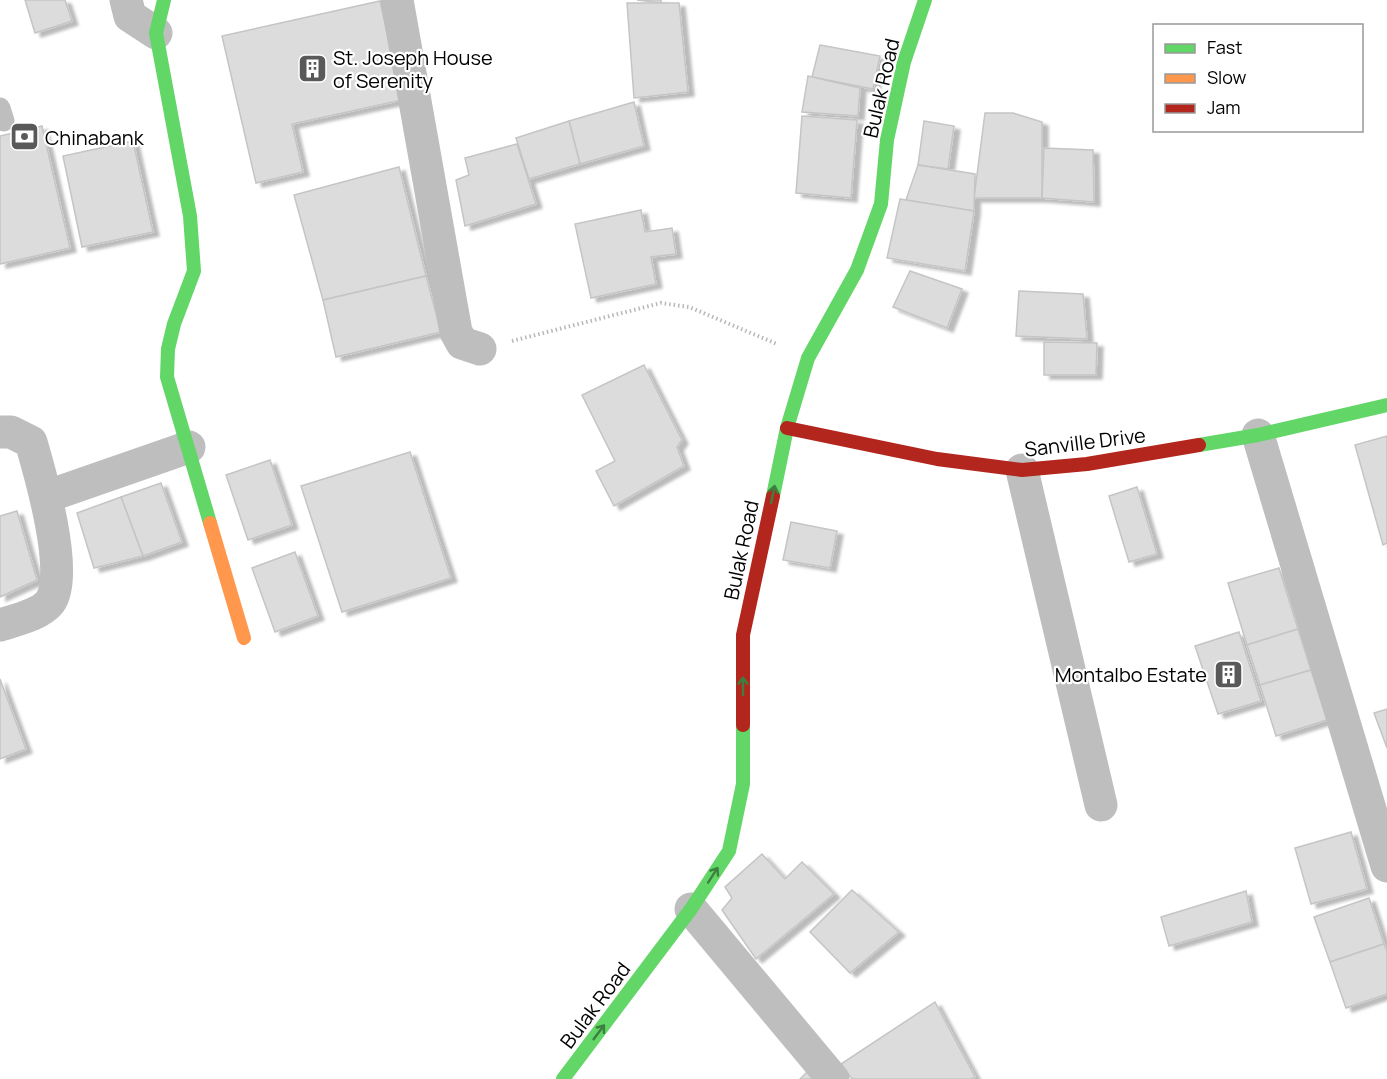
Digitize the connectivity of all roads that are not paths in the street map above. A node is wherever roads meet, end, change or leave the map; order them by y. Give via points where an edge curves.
1 (126, 0) edge
2 (164, 0) edge
3 (397, 0) edge
4 (925, 0) edge
5 (156, 33) junction
6 (480, 349) road end
7 (1387, 405) edge
8 (787, 428) junction
9 (0, 432) edge
10 (1258, 435) junction
11 (189, 447) junction
12 (1022, 470) junction
13 (48, 496) junction
14 (0, 625) edge
15 (244, 638) dead end
16 (1101, 805) dead end
17 (1387, 866) edge
18 (691, 909) junction
19 (563, 1079) edge
20 (833, 1079) edge

1 - 5 street via 130,16
2 - 5 street
3 - 6 street via 456,332 462,343
4 - 8 street, Bulak Road via 904,62 887,140 880,204 857,270 808,358
5 - 11 street via 192,240 194,271 168,349 168,377
7 - 10 street, Sanville Drive
8 - 12 street, Sanville Drive via 937,459
18 -> 8 street, Bulak Road via 729,851 743,784 743,635
9 - 13 street via 11,432 31,442
10 - 12 street, Sanville Drive via 1087,464
10 - 17 street
11 - 13 street
11 - 15 street
12 - 16 street
13 - 14 street via 58,582 44,607
19 -> 18 street, Bulak Road
18 - 20 street

